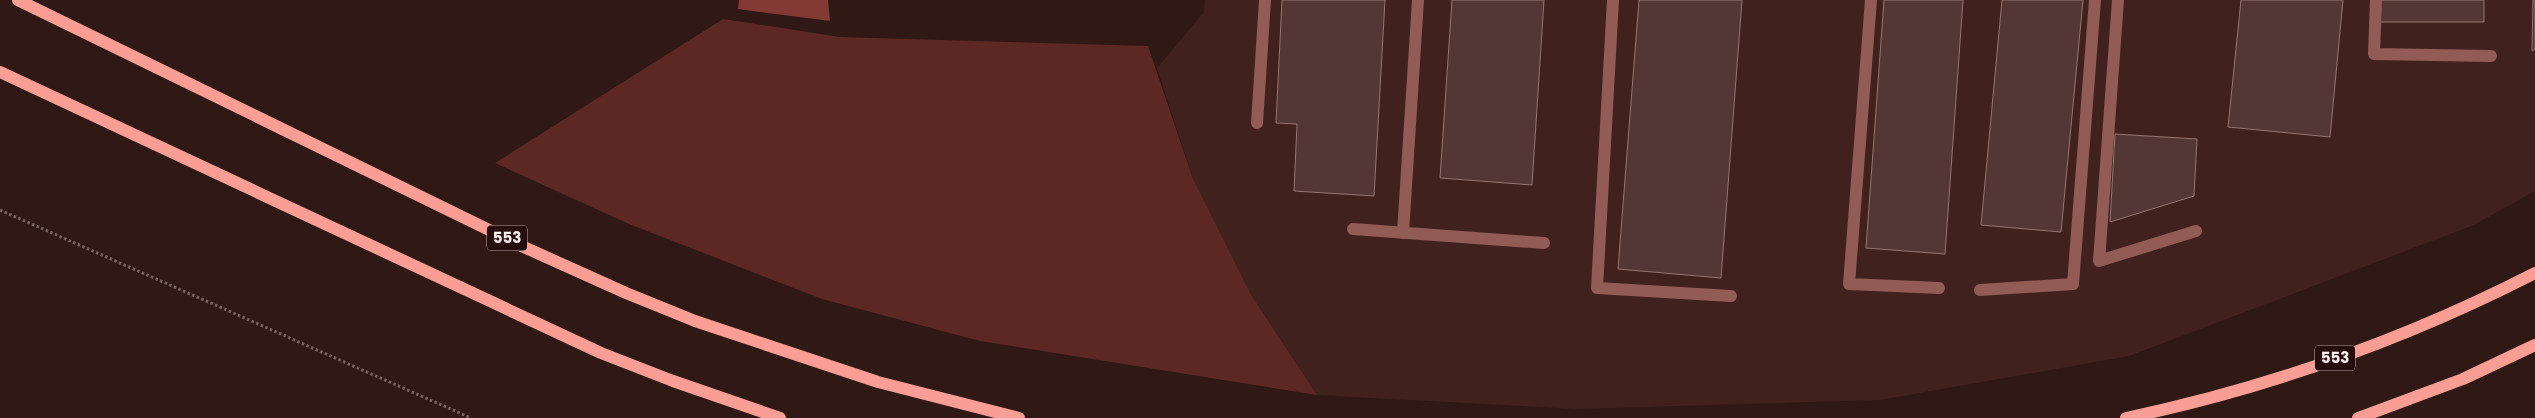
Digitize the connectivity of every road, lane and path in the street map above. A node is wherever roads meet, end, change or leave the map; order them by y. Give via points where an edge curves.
1 (18, 0) edge
2 (1265, 0) edge
3 (1418, 0) edge
4 (1613, 0) edge
5 (1871, 0) edge
6 (2095, 0) edge
7 (2118, 0) edge
8 (2376, 0) edge
9 (2492, 56) dead end
10 (0, 72) edge
11 (1257, 123) dead end
12 (0, 210) edge
13 (1353, 229) dead end
14 (2196, 231) dead end
15 (1403, 232) junction
16 (1544, 243) dead end
17 (2535, 273) edge
18 (1939, 288) dead end
19 (1980, 290) dead end
20 (1730, 296) dead end
21 (2535, 345) edge
22 (471, 418) edge
23 (780, 418) edge
24 (1019, 418) edge
25 (2126, 418) edge
26 (2358, 418) edge

1 - 24 main road, 553 via 526,248 626,293 695,321 878,382
2 - 11 lane
3 - 15 lane
4 - 20 lane via 1597,288
5 - 18 lane via 1849,284
6 - 19 lane via 2073,284
7 - 14 lane via 2099,261
8 - 9 lane via 2374,54
10 - 23 main road via 601,353
12 - 22 path
13 - 15 lane
15 - 16 lane
17 - 25 main road, 553 via 2439,319 2357,350 2220,396
21 - 26 main road via 2464,378

